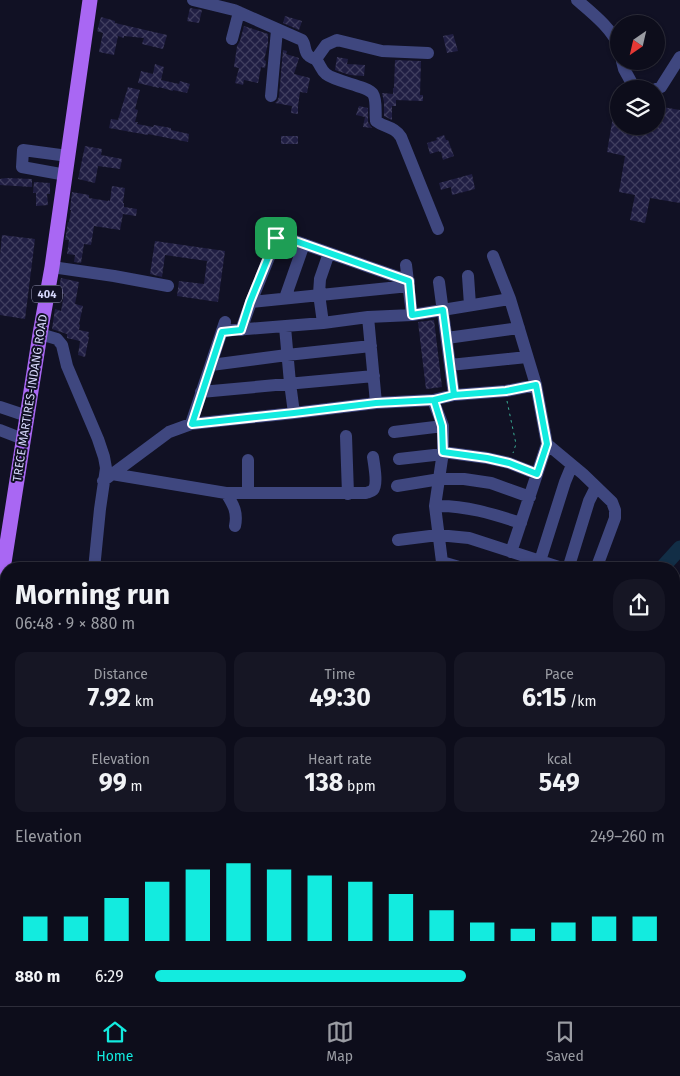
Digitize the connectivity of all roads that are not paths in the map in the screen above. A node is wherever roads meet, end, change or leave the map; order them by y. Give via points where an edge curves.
1 (90, 0) edge
2 (193, 0) edge
3 (577, 0) edge
4 (239, 12) junction
5 (277, 30) junction
6 (610, 32) edge
7 (232, 39) dead end
8 (428, 53) dead end
9 (680, 57) edge
10 (316, 59) junction
11 (665, 80) edge
12 (271, 96) dead end
13 (68, 156) junction
14 (66, 174) junction
15 (438, 229) dead end
16 (304, 244) junction
17 (328, 253) junction
18 (493, 256) dead end
19 (406, 265) dead end
20 (52, 267) junction
21 (468, 276) dead end
22 (439, 282) dead end
23 (409, 284) junction
24 (168, 286) dead end
25 (319, 294) junction
26 (285, 298) junction
27 (510, 299) junction
28 (250, 302) junction
29 (470, 305) junction
30 (443, 310) junction
31 (412, 315) junction
32 (368, 316) junction
33 (323, 323) junction
34 (285, 327) junction
35 (519, 328) junction
36 (241, 330) junction
37 (40, 334) junction
38 (447, 338) junction
39 (370, 346) junction
40 (287, 355) junction
41 (528, 357) junction
42 (210, 365) junction
43 (450, 365) junction
44 (374, 376) junction
45 (290, 384) junction
46 (536, 385) junction
47 (201, 392) junction
48 (454, 395) junction
49 (434, 400) junction
50 (376, 403) junction
51 (0, 407) edge
52 (294, 413) junction
53 (27, 416) junction
54 (192, 424) junction
55 (442, 426) junction
56 (0, 430) edge
57 (394, 432) dead end
58 (346, 436) dead end
59 (24, 439) junction
60 (547, 444) junction
61 (443, 453) junction
62 (373, 457) dead end
63 (400, 459) dead end
64 (248, 460) dead end
65 (572, 465) junction
66 (537, 474) junction
67 (108, 478) junction
68 (440, 479) junction
69 (397, 486) dead end
70 (596, 486) junction
71 (226, 493) junction
72 (248, 493) junction
73 (348, 494) junction
74 (530, 497) junction
75 (435, 506) junction
76 (521, 523) junction
77 (235, 526) dead end
78 (5, 527) edge
79 (438, 535) junction
80 (398, 540) dead end
81 (511, 552) junction
82 (540, 561) junction
83 (2, 562) edge
84 (95, 562) edge
85 (440, 562) edge
86 (543, 562) edge
87 (568, 562) edge
88 (598, 562) edge

1 - 13 main road, TRECE MARTIRES-INDANG ROAD / 404
2 - 4 street
3 - 6 street
4 - 5 street
4 - 7 street
5 - 10 street via 302,40 308,56
5 - 12 street
8 - 10 street via 382,51 337,40 326,45
9 - 11 street
10 - 15 street via 322,70 333,78 373,94 376,121 402,137
13 - 14 main road, TRECE MARTIRES-INDANG ROAD / 404
13 - 14 street via 23,150 22,167
14 - 20 main road, TRECE MARTIRES-INDANG ROAD / 404
16 - 17 street
16 - 26 street
16 - 28 street via 278,235
17 - 23 street
17 - 25 street
18 - 27 street
19 - 23 street
20 - 24 street
20 - 37 main road, TRECE MARTIRES-INDANG ROAD / 404
21 - 29 street
22 - 30 street
23 - 25 street
23 - 31 street
25 - 26 street
25 - 33 street
26 - 28 street
27 - 29 street
27 - 35 street
28 - 36 street
29 - 30 street
30 - 31 street
30 - 38 street
31 - 32 street
32 - 33 street
32 - 39 street
33 - 34 street
34 - 36 street
34 - 40 street
35 - 38 street
35 - 41 street
36 - 42 street via 223,327
37 - 53 main road, TRECE MARTIRES-INDANG ROAD / 404
37 - 67 street via 62,344 69,370 102,451
38 - 43 street
39 - 40 street
39 - 44 street
40 - 42 street
40 - 45 street
41 - 43 street
41 - 46 street
42 - 47 street
43 - 48 street
44 - 45 street
44 - 50 street
45 - 47 street
45 - 52 street
46 - 48 street
46 - 60 street
47 - 54 street
48 - 49 street
49 - 50 street
49 - 55 street
50 - 52 street
51 - 53 street
52 - 54 street
53 - 59 main road, TRECE MARTIRES-INDANG ROAD / 404
54 - 67 street via 169,432
55 - 57 street
55 - 61 street
56 - 59 street
58 - 73 street
59 - 78 main road, TRECE MARTIRES-INDANG ROAD / 404
60 - 65 street
60 - 66 street
61 - 63 street
61 - 66 street via 487,458
61 - 68 street
62 - 73 street via 376,485 372,492
64 - 72 street
65 - 70 street
65 - 82 street
66 - 74 street
67 - 71 street
67 - 84 street via 100,509
68 - 69 street
68 - 74 street via 491,483
68 - 75 street
70 - 87 street
70 - 88 street via 612,502 615,510
71 - 72 street
71 - 77 street via 235,506
72 - 73 street
74 - 76 street
75 - 76 street via 476,510
75 - 79 street
76 - 81 street
78 - 83 main road, TRECE MARTIRES-INDANG ROAD / 404
79 - 80 street
79 - 81 street via 469,538
79 - 85 street
81 - 82 street
82 - 86 street

